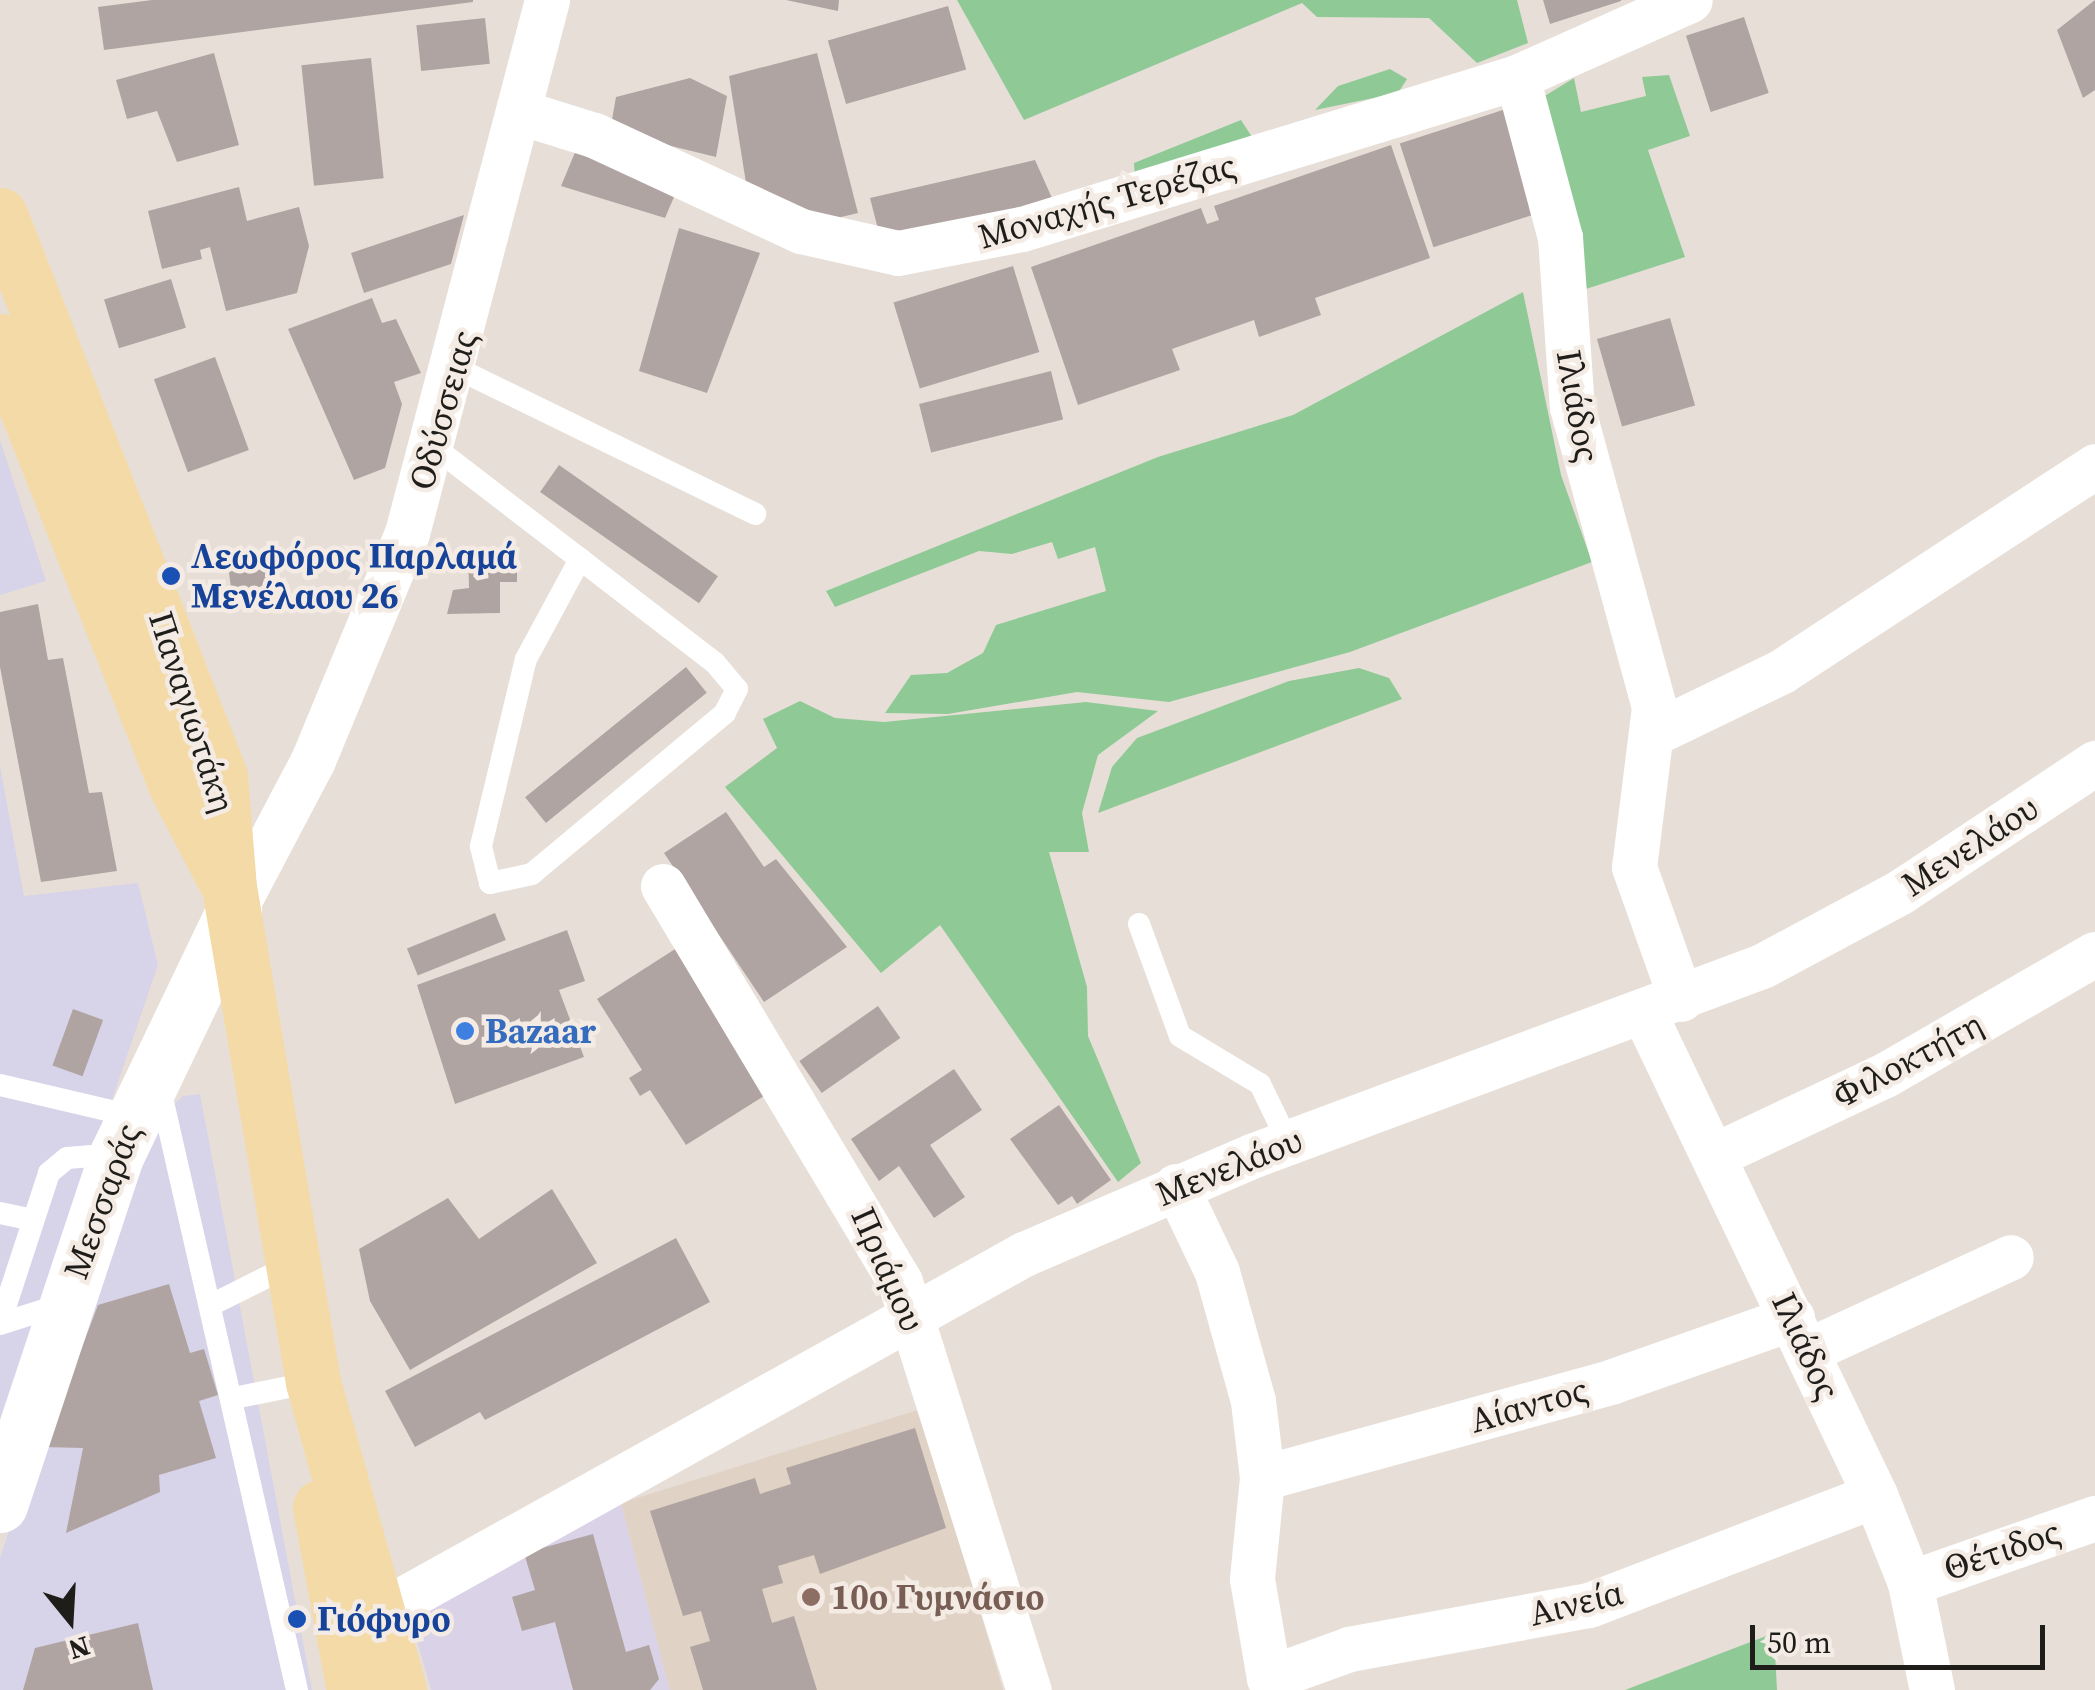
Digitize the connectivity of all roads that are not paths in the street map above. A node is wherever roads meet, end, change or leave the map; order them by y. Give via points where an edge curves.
1 (546, 0) edge
2 (1685, 1) edge
3 (1517, 77) junction
4 (522, 112) junction
5 (0, 215) edge
6 (0, 341) edge
7 (456, 368) junction
8 (434, 447) junction
9 (2095, 466) edge
10 (755, 514) dead end
11 (580, 559) junction
12 (1654, 733) junction
13 (2095, 763) edge
14 (664, 886) dead end
15 (231, 898) junction
16 (1139, 924) dead end
17 (2095, 954) edge
18 (1663, 1007) junction
19 (154, 1065) junction
20 (0, 1085) edge
21 (125, 1135) junction
22 (1288, 1142) junction
23 (1716, 1155) junction
24 (1176, 1186) junction
25 (0, 1213) edge
26 (34, 1220) junction
27 (2010, 1257) dead end
28 (292, 1265) junction
29 (66, 1303) junction
30 (213, 1304) junction
31 (913, 1315) junction
32 (0, 1324) edge
33 (1800, 1334) junction
34 (234, 1398) junction
35 (319, 1408) junction
36 (11, 1420) edge
37 (1262, 1478) junction
38 (1874, 1495) junction
39 (0, 1505) edge
40 (2095, 1518) edge
41 (1910, 1582) junction
42 (380, 1612) junction
43 (1264, 1686) edge
44 (297, 1690) edge
45 (354, 1690) edge
46 (399, 1690) edge
47 (1029, 1690) edge
48 (1932, 1690) edge

1 - 4 street, Οδύσσειας
2 - 3 street, Μοναχής Τερέζας
3 - 4 street, Μοναχής Τερέζας via 1022,230 898,253 801,231 594,135
3 - 12 street, Ιλιάδος via 1560,238 1572,407 1648,680
4 - 7 street, Οδύσσειας
5 - 15 main road, Παναγιωτάκη via 194,698 230,820
6 - 15 main road, Παναγιωτάκη via 175,784
7 - 8 street, Οδύσσειας
7 - 10 lane
8 - 11 lane
8 - 15 street, Οδύσσειας via 344,692
9 - 12 street via 1782,671
11 - 11 lane via 714,664 737,698 532,874 490,883 481,846 526,659
12 - 18 street, Ιλιάδος via 1634,868
13 - 18 street, Μενελάου via 1858,917
14 - 31 street, Πριάμου via 868,1216
15 - 19 street, Μεσσαράς
15 - 28 main road
16 - 22 lane via 1180,1036 1260,1084
17 - 23 street, Φιλοκτήτη via 1885,1075
18 - 22 street, Μενελάου
18 - 23 street, Ιλιάδος
19 - 21 street, Μεσσαράς
19 - 30 lane
20 - 21 lane
21 - 26 lane via 56,1165
21 - 29 street, Μεσσαράς
22 - 24 street, Μενελάου
23 - 33 street, Ιλιάδος
24 - 31 street, Μενελάου
24 - 37 street, Αινεία via 1240,1346
25 - 26 lane
26 - 32 lane
27 - 33 street, Αίαντος
28 - 30 lane
28 - 35 main road
29 - 32 lane
29 - 36 street, Μεσσαράς
30 - 34 lane
31 - 42 street, Μενελάου
31 - 47 street, Πριάμου
33 - 37 street, Αίαντος
33 - 38 street, Ιλιάδος
34 - 35 lane
34 - 44 lane
35 - 42 main road
35 - 45 main road via 320,1515
36 - 39 street, Μεσσαράς
37 - 43 street, Αινεία via 1252,1565
38 - 41 street, Ιλιάδος
38 - 43 street, Αινεία via 1589,1605 1349,1648
40 - 41 street, Θέτιδος
41 - 48 street, Ιλιάδος
42 - 46 main road

